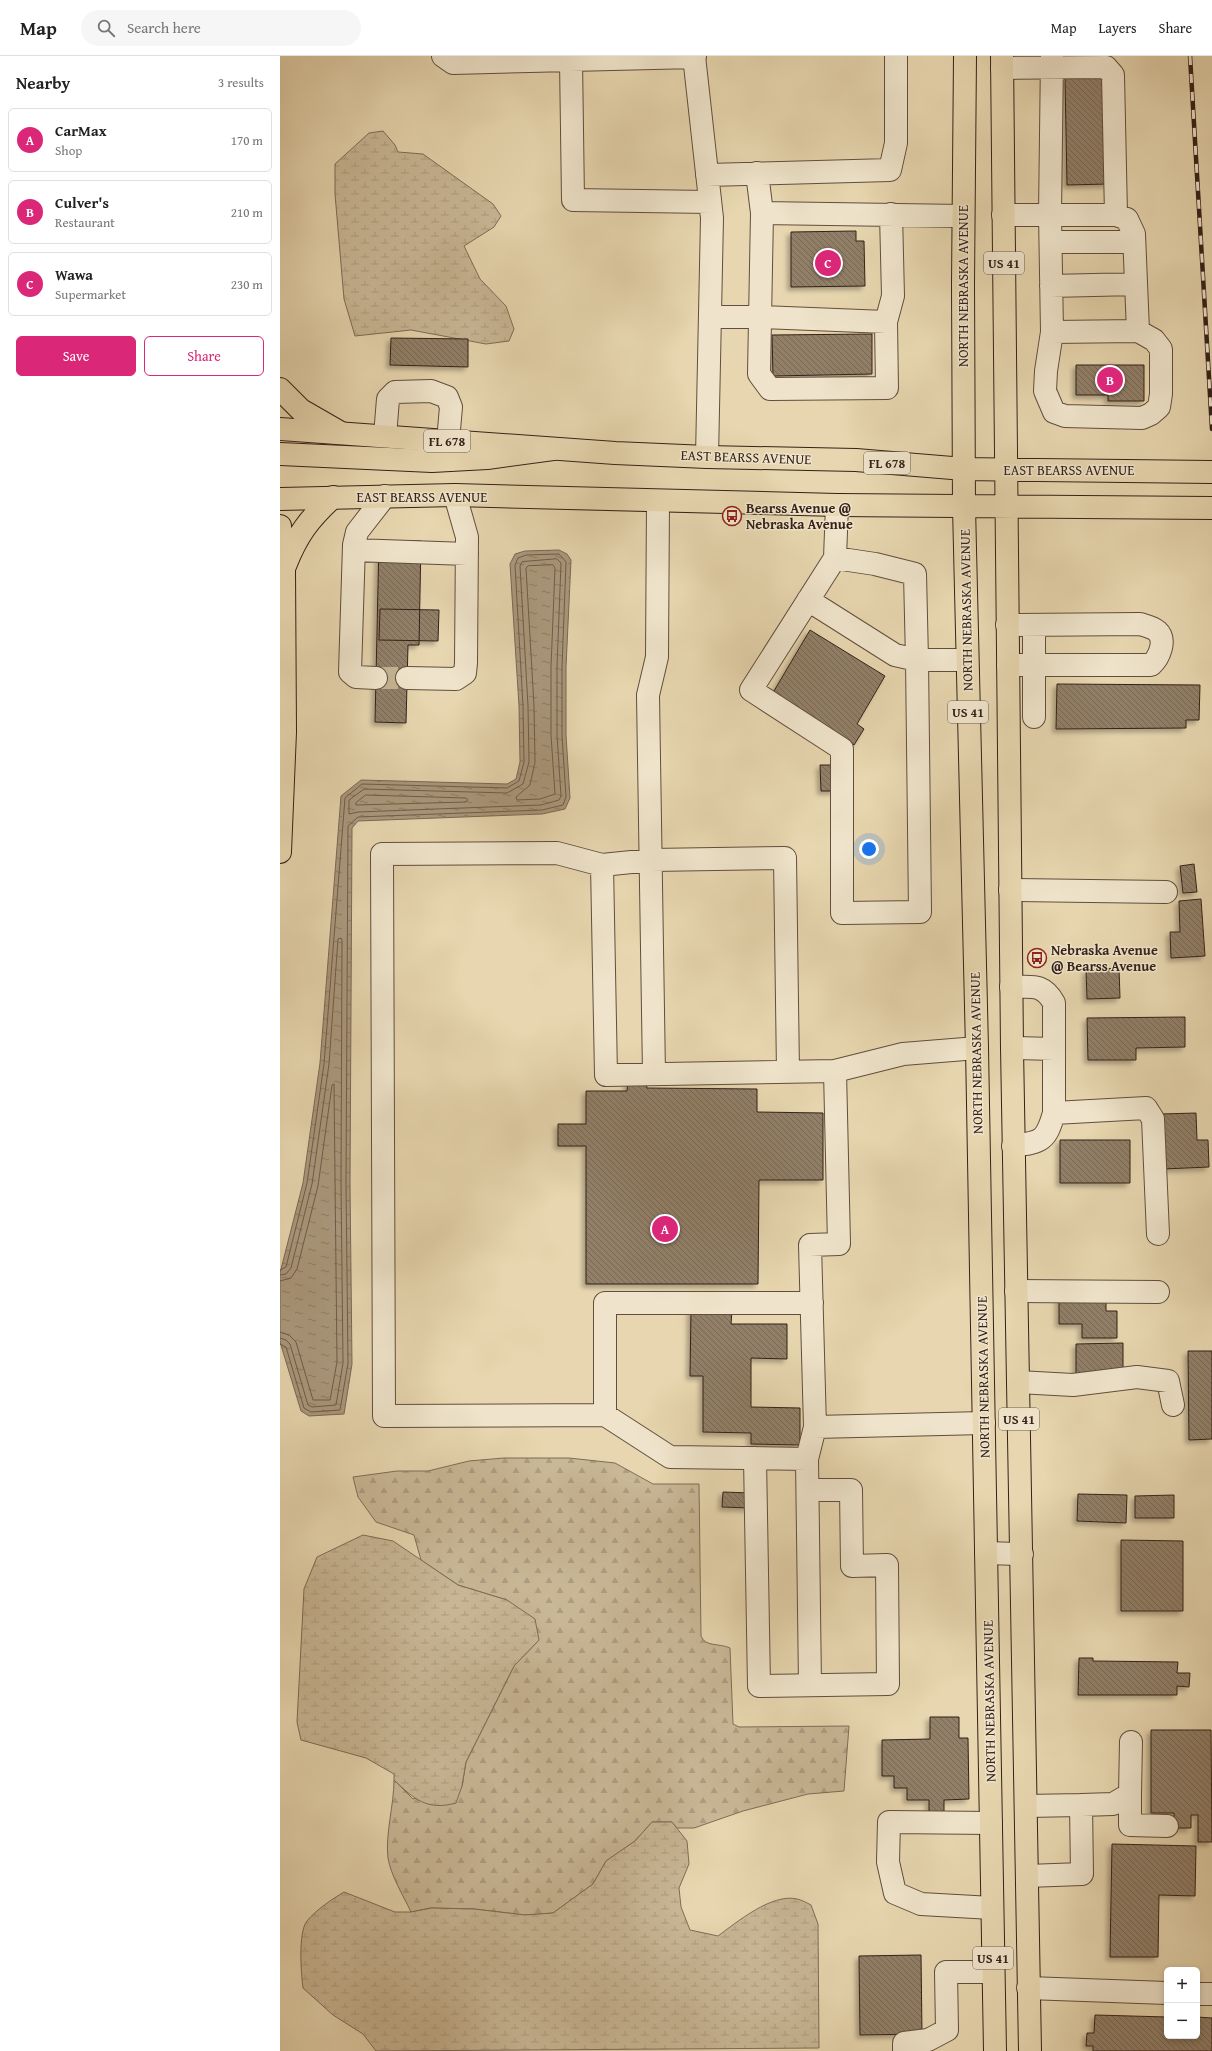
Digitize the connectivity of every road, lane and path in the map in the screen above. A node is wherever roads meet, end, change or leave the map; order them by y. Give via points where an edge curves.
1 (443, 56) edge
2 (694, 56) edge
3 (896, 56) edge
4 (965, 56) edge
5 (570, 60) junction
6 (1052, 61) edge
7 (1002, 62) edge
8 (757, 173) junction
9 (707, 174) junction
10 (710, 202) junction
11 (762, 212) junction
12 (891, 214) junction
13 (1050, 214) junction
14 (1003, 215) junction
15 (1116, 215) junction
16 (963, 216) junction
17 (1051, 242) junction
18 (1134, 242) junction
19 (1136, 284) junction
20 (1051, 286) junction
21 (710, 317) junction
22 (760, 317) junction
23 (886, 322) junction
24 (1138, 331) junction
25 (1052, 332) junction
26 (280, 390) edge
27 (280, 429) edge
28 (341, 433) junction
29 (385, 436) junction
30 (448, 441) junction
31 (553, 449) junction
32 (280, 454) edge
33 (707, 457) junction
34 (964, 469) junction
35 (1006, 470) junction
36 (1212, 472) edge
37 (455, 495) junction
38 (385, 496) junction
39 (333, 497) junction
40 (280, 499) edge
41 (658, 501) junction
42 (837, 505) junction
43 (1006, 506) junction
44 (964, 507) junction
45 (1212, 508) edge
46 (280, 526) edge
47 (354, 550) junction
48 (467, 554) junction
49 (835, 558) junction
50 (284, 569) junction
51 (808, 600) junction
52 (1034, 625) junction
53 (1007, 626) junction
54 (916, 660) junction
55 (967, 660) junction
56 (1008, 665) junction
57 (1035, 665) junction
58 (376, 678) tunnel mouth
59 (407, 678) tunnel mouth
60 (1034, 717) dead end
61 (280, 852) edge
62 (651, 860) junction
63 (602, 865) junction
64 (1010, 890) junction
65 (1166, 892) dead end
66 (1011, 987) junction
67 (977, 1048) junction
68 (1012, 1048) junction
69 (1054, 1049) junction
70 (835, 1071) junction
71 (788, 1072) junction
72 (654, 1074) junction
73 (1054, 1113) junction
74 (1014, 1146) junction
75 (1158, 1234) dead end
76 (1016, 1291) junction
77 (1158, 1292) dead end
78 (812, 1303) junction
79 (1018, 1382) junction
80 (1173, 1405) dead end
81 (605, 1416) junction
82 (984, 1423) junction
83 (815, 1427) junction
84 (755, 1458) junction
85 (808, 1459) junction
86 (808, 1490) junction
87 (986, 1553) junction
88 (1022, 1554) junction
89 (810, 1685) junction
90 (1131, 1742) dead end
91 (1130, 1794) junction
92 (1081, 1804) junction
93 (1026, 1806) junction
94 (991, 1822) junction
95 (1167, 1826) dead end
96 (1027, 1876) junction
97 (992, 1908) junction
98 (993, 1972) junction
99 (1028, 1988) junction
100 (1164, 1993) edge
101 (1200, 1994) edge
102 (1212, 1994) edge
103 (904, 2051) edge
104 (995, 2051) edge
105 (1030, 2051) edge

1 - 5 street via 453,63
2 - 5 street
2 - 9 street
3 - 8 street via 896,143 890,170
4 - 16 main road, NORTH NEBRASKA AVENUE / US 41
5 - 10 street via 573,200
6 - 7 street
6 - 13 street
6 - 15 street via 1106,67 1113,76
7 - 14 main road, US 41
8 - 9 street
8 - 11 street
9 - 10 street
10 - 21 street
11 - 12 street
11 - 22 street
12 - 16 street
12 - 23 street via 893,296
13 - 14 street
13 - 15 street
13 - 17 street
14 - 35 main road, US 41
15 - 18 street via 1127,220 1134,234
16 - 34 main road, NORTH NEBRASKA AVENUE / US 41
17 - 18 street
17 - 20 street
18 - 19 street
19 - 20 street
19 - 24 street
20 - 25 street
21 - 22 street
21 - 33 street
22 - 23 street
22 - 23 street via 759,374 770,389 888,388
24 - 25 street
24 - 25 street via 1154,340 1161,349 1159,407 1142,418 1065,416 1054,412 1045,391
26 - 28 main road via 301,410
27 - 28 main road, EAST BEARSS AVENUE / FL 678
28 - 29 main road, EAST BEARSS AVENUE / FL 678
29 - 30 main road, EAST BEARSS AVENUE / FL 678
29 - 30 street via 388,399 394,392 432,391 447,397 451,407
30 - 31 main road, EAST BEARSS AVENUE / FL 678
31 - 32 main road via 487,458 432,461
31 - 33 main road, EAST BEARSS AVENUE / FL 678
33 - 34 main road, EAST BEARSS AVENUE / FL 678 via 856,460
34 - 35 main road, EAST BEARSS AVENUE / FL 678
34 - 44 main road, NORTH NEBRASKA AVENUE / US 41
35 - 36 main road, EAST BEARSS AVENUE
35 - 43 main road, US 41
37 - 38 main road, EAST BEARSS AVENUE
37 - 41 main road, EAST BEARSS AVENUE
37 - 48 street via 467,537
38 - 39 main road, EAST BEARSS AVENUE
38 - 47 street via 357,532
39 - 40 main road, EAST BEARSS AVENUE
39 - 50 main road via 300,532
41 - 42 main road, EAST BEARSS AVENUE
41 - 62 street via 657,657 648,695
42 - 44 main road, EAST BEARSS AVENUE
42 - 49 street
43 - 44 main road, EAST BEARSS AVENUE
43 - 45 main road, EAST BEARSS AVENUE
43 - 53 main road, US 41
44 - 55 main road, NORTH NEBRASKA AVENUE / US 41
46 - 50 main road
47 - 48 street
47 - 58 street via 350,672 356,677
48 - 59 street via 465,674 456,679
49 - 51 street
49 - 54 street via 915,574
50 - 61 main road via 285,732
51 - 54 street via 895,655
51 - 54 street via 751,690 842,749 842,914 920,912
52 - 53 street
52 - 57 street
52 - 57 street via 1140,624 1155,630 1161,638 1161,652 1151,665
53 - 56 main road, US 41
54 - 55 street
55 - 67 main road, NORTH NEBRASKA AVENUE / US 41
56 - 57 street
56 - 64 main road, US 41
57 - 60 street
62 - 63 street
62 - 71 street via 785,858
62 - 72 street
63 - 72 street via 606,1075
63 - 81 street via 557,853 382,854 384,1416
64 - 65 street
64 - 66 main road, US 41
66 - 68 main road, US 41
66 - 69 street via 1041,988 1049,993 1054,1003
67 - 68 main road
67 - 70 street via 903,1054
67 - 82 main road, NORTH NEBRASKA AVENUE / US 41
68 - 69 street
68 - 74 main road, US 41
69 - 73 street
70 - 71 street
70 - 78 street via 840,1244 810,1245
71 - 72 street
73 - 74 street via 1048,1133 1036,1143
73 - 75 street via 1146,1108 1153,1119
74 - 76 main road, US 41
76 - 77 street
76 - 79 main road, US 41
78 - 81 street via 605,1303
78 - 83 street
79 - 80 street via 1073,1385 1136,1377 1168,1380
79 - 88 main road, US 41
81 - 84 street via 670,1457
82 - 83 street
82 - 87 main road, NORTH NEBRASKA AVENUE / US 41
83 - 85 street
84 - 85 street
84 - 89 street via 759,1686
85 - 86 street
86 - 89 street
86 - 89 street via 851,1490 852,1566 887,1565 888,1684
87 - 88 street
87 - 94 main road, NORTH NEBRASKA AVENUE / US 41
88 - 93 main road, US 41
90 - 91 street
91 - 92 street via 1113,1804
91 - 95 street via 1130,1825
92 - 93 street
92 - 96 street via 1082,1874
93 - 96 main road, US 41
94 - 97 main road, NORTH NEBRASKA AVENUE / US 41
94 - 97 street via 889,1822 888,1862 895,1893 921,1904
96 - 99 main road, US 41
97 - 98 main road, NORTH NEBRASKA AVENUE / US 41
98 - 103 street via 946,1972 946,2030 928,2040 904,2043
98 - 104 main road, NORTH NEBRASKA AVENUE / US 41
99 - 100 street
99 - 105 main road, US 41
101 - 102 street

